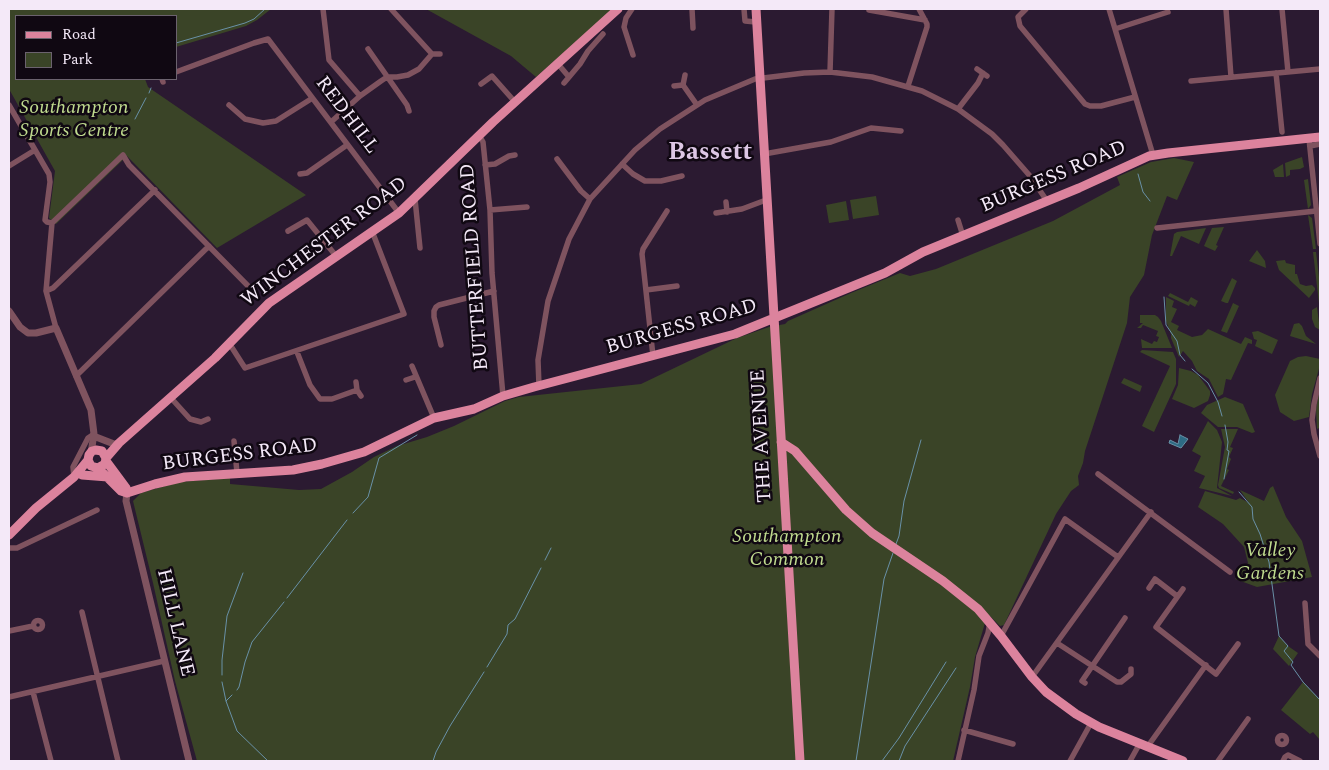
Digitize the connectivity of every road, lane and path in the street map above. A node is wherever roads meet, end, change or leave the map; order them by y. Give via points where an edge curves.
1 (323, 9) edge
2 (391, 9) edge
3 (618, 9) edge
4 (632, 9) edge
5 (692, 9) edge
6 (744, 9) edge
7 (756, 9) edge
8 (832, 9) edge
9 (919, 9) edge
10 (1026, 9) edge
11 (1109, 9) edge
12 (1226, 9) edge
13 (1282, 9) edge
14 (869, 10) dead end
15 (1168, 12) dead end
16 (925, 20) junction
17 (756, 22) junction
18 (694, 28) dead end
19 (1115, 29) junction
20 (601, 38) dead end
21 (368, 49) dead end
22 (432, 54) junction
23 (440, 54) dead end
24 (633, 55) dead end
25 (558, 64) junction
26 (1320, 68) edge
27 (976, 69) dead end
28 (178, 71) edge
29 (830, 72) junction
30 (1288, 72) junction
31 (1276, 73) junction
32 (685, 75) dead end
33 (387, 77) junction
34 (569, 77) junction
35 (1231, 77) junction
36 (759, 78) junction
37 (1191, 81) dead end
38 (564, 83) dead end
39 (481, 84) dead end
40 (683, 84) junction
41 (674, 86) dead end
42 (908, 86) junction
43 (360, 96) junction
44 (1135, 97) junction
45 (312, 99) junction
46 (515, 102) junction
47 (229, 104) dead end
48 (9, 105) edge
49 (697, 105) junction
50 (958, 109) junction
51 (409, 110) dead end
52 (331, 122) junction
53 (902, 131) dead end
54 (1282, 132) dead end
55 (479, 135) junction
56 (1320, 137) edge
57 (1309, 142) junction
58 (347, 144) junction
59 (1320, 144) edge
60 (35, 150) junction
61 (511, 154) dead end
62 (764, 154) junction
63 (1153, 155) junction
64 (557, 159) dead end
65 (622, 164) junction
66 (485, 165) junction
67 (9, 166) edge
68 (300, 174) dead end
69 (682, 176) dead end
70 (155, 190) junction
71 (415, 199) junction
72 (590, 199) junction
73 (766, 200) junction
74 (1047, 201) junction
75 (726, 202) dead end
76 (752, 206) junction
77 (523, 209) dead end
78 (490, 210) junction
79 (667, 211) dead end
80 (1316, 211) junction
81 (727, 212) junction
82 (767, 212) junction
83 (716, 213) dead end
84 (399, 214) junction
85 (958, 220) dead end
86 (52, 223) junction
87 (1157, 228) dead end
88 (288, 231) dead end
89 (372, 231) junction
90 (963, 236) junction
91 (1320, 244) edge
92 (209, 246) junction
93 (420, 248) dead end
94 (336, 256) junction
95 (676, 286) dead end
96 (646, 290) junction
97 (46, 291) junction
98 (494, 291) junction
99 (255, 293) dead end
100 (9, 311) edge
101 (774, 319) junction
102 (758, 326) junction
103 (56, 328) junction
104 (775, 342) junction
105 (230, 343) junction
106 (441, 345) dead end
107 (297, 352) junction
108 (653, 356) junction
109 (412, 366) dead end
110 (76, 376) junction
111 (415, 377) junction
112 (1320, 378) edge
113 (406, 380) dead end
114 (356, 382) dead end
115 (538, 386) junction
116 (357, 390) junction
117 (362, 396) dead end
118 (503, 396) junction
119 (171, 398) junction
120 (434, 418) junction
121 (208, 419) dead end
122 (95, 435) junction
123 (781, 442) junction
124 (117, 443) junction
125 (236, 445) dead end
126 (104, 455) junction
127 (1320, 456) edge
128 (92, 462) junction
129 (237, 473) junction
130 (1098, 474) dead end
131 (78, 476) junction
132 (108, 477) junction
133 (127, 494) junction
134 (97, 510) dead end
135 (1151, 512) junction
136 (9, 535) edge
137 (9, 549) edge
138 (1118, 557) junction
139 (1230, 572) dead end
140 (1149, 588) dead end
141 (1183, 588) dead end
142 (1177, 596) junction
143 (1305, 603) dead end
144 (82, 612) dead end
145 (1125, 618) dead end
146 (990, 622) junction
147 (33, 626) dead end
148 (9, 631) edge
149 (1001, 636) junction
150 (1057, 643) junction
151 (1238, 644) dead end
152 (1320, 656) edge
153 (164, 661) junction
154 (1092, 666) junction
155 (1206, 666) junction
156 (1132, 673) dead end
157 (1032, 677) junction
158 (97, 678) junction
159 (1085, 683) dead end
160 (33, 692) junction
161 (9, 697) edge
162 (1248, 719) dead end
163 (1091, 723) junction
164 (964, 730) junction
165 (1014, 744) dead end
166 (1283, 744) dead end
167 (1144, 745) junction
168 (1285, 758) edge
169 (51, 761) edge
170 (118, 761) edge
171 (189, 761) edge
172 (800, 761) edge
173 (958, 761) edge
174 (1070, 761) edge
175 (1130, 761) edge
176 (1183, 761) edge
177 (1218, 761) edge
178 (1300, 761) edge

1 - 43 street via 329,60
2 - 22 street
3 - 25 main road, WINCHESTER ROAD
4 - 24 street via 624,27
5 - 18 street
6 - 17 street via 746,21
7 - 17 main road, THE AVENUE
8 - 29 street
9 - 16 street
10 - 44 street via 1018,17 1020,26 1085,104 1101,106
11 - 19 street
12 - 35 street
13 - 30 street
14 - 16 street
15 - 19 street
16 - 42 street via 927,27
17 - 36 main road, THE AVENUE
19 - 44 street
20 - 34 street
21 - 33 street
22 - 23 street
22 - 33 street via 419,69
25 - 34 street
25 - 46 main road, WINCHESTER ROAD
26 - 30 street
27 - 50 street via 985,74
28 - 45 street, REDHILL via 268,39
29 - 36 street
29 - 42 street
30 - 31 street
31 - 35 street
31 - 54 street
32 - 40 street
33 - 43 street
33 - 51 street
34 - 38 street
35 - 37 street
36 - 49 street
36 - 62 main road, THE AVENUE
39 - 46 street via 494,74
40 - 41 street
40 - 49 street
42 - 50 street
43 - 52 street
44 - 63 street
45 - 47 street via 276,121 263,123 245,119
45 - 52 street, REDHILL
46 - 55 main road, WINCHESTER ROAD
48 - 60 street
49 - 65 street via 648,138
50 - 74 street via 1003,144
52 - 58 street, REDHILL
53 - 62 street via 871,128 831,142
55 - 66 street, BUTTERFIELD ROAD via 483,142
55 - 71 main road, WINCHESTER ROAD
56 - 57 main road, BURGESS ROAD
57 - 59 street, BURGESS ROAD
57 - 63 main road, BURGESS ROAD
57 - 80 street
58 - 68 street via 307,173
58 - 84 street, REDHILL
60 - 67 street
60 - 86 street, HILL LANE via 50,176 45,220
61 - 66 street via 495,164
62 - 73 main road, THE AVENUE
63 - 74 main road, BURGESS ROAD
64 - 72 street
65 - 69 street via 645,181
65 - 72 street
66 - 78 street, BUTTERFIELD ROAD
70 - 86 street via 123,155
70 - 92 street
70 - 97 street via 53,288
71 - 84 main road, WINCHESTER ROAD
71 - 93 street
72 - 115 street via 566,245 548,301 538,360
73 - 76 street
73 - 82 main road, THE AVENUE
74 - 90 main road, BURGESS ROAD
75 - 81 street
76 - 81 street
76 - 82 street
77 - 78 street
78 - 98 street, BUTTERFIELD ROAD
79 - 96 street via 642,254
80 - 87 street
80 - 91 street
81 - 83 street
82 - 101 main road, THE AVENUE
84 - 89 main road, WINCHESTER ROAD
85 - 90 street
86 - 97 street, HILL LANE
88 - 94 street via 307,220
89 - 94 main road, WINCHESTER ROAD
89 - 107 street via 404,314
90 - 101 main road, BURGESS ROAD via 923,252 885,273
92 - 99 street
92 - 110 street
94 - 105 main road, WINCHESTER ROAD via 269,303
95 - 96 street
96 - 108 street
97 - 103 street, HILL LANE
98 - 106 street via 436,307 434,316
98 - 118 street, BUTTERFIELD ROAD
100 - 103 street via 20,327 28,332
101 - 102 main road, BURGESS ROAD
101 - 104 main road, THE AVENUE
102 - 104 main road
102 - 108 main road, BURGESS ROAD
103 - 110 street, HILL LANE
104 - 123 main road, THE AVENUE
105 - 107 street via 245,368
105 - 119 main road, WINCHESTER ROAD
107 - 116 street via 311,394 328,400
108 - 115 main road, BURGESS ROAD
109 - 111 street
110 - 122 street, HILL LANE via 91,410
111 - 113 street
111 - 120 street
112 - 127 street via 1312,420
114 - 116 street
115 - 118 main road, BURGESS ROAD
116 - 117 street
118 - 120 main road, BURGESS ROAD via 474,409
119 - 121 street via 186,416 196,422 202,424
119 - 124 main road, WINCHESTER ROAD
120 - 129 main road, BURGESS ROAD via 384,443 336,460 300,469
122 - 124 street
122 - 126 street, HILL LANE
122 - 128 street, HILL LANE
122 - 131 street via 88,438 73,468 72,473
123 - 146 main road via 793,449 846,510 872,533 943,581
123 - 172 main road, THE AVENUE
124 - 126 main road, WINCHESTER ROAD
125 - 129 street
126 - 128 main road via 103,466
126 - 128 main road via 94,450
126 - 133 main road, HILL LANE
128 - 131 main road
128 - 132 main road
129 - 133 main road, BURGESS ROAD via 174,479
130 - 135 street
131 - 132 main road
131 - 136 main road via 36,508
132 - 133 main road
133 - 153 street, HILL LANE
134 - 137 street
135 - 138 street
135 - 139 street
138 - 149 street via 1064,519
138 - 150 street
140 - 142 street via 1155,579
141 - 142 street
142 - 155 street via 1156,627
143 - 152 street via 1308,644
144 - 158 street
145 - 154 street via 1122,627
146 - 149 main road
146 - 164 street via 979,656
147 - 148 street
149 - 157 main road
150 - 154 street
150 - 157 street
151 - 155 street via 1216,674
153 - 158 street
153 - 171 street, HILL LANE
154 - 156 street via 1117,682
154 - 159 street via 1082,681
155 - 167 street
157 - 163 main road via 1046,692
158 - 160 street
158 - 170 street
160 - 161 street
160 - 169 street
162 - 177 street
163 - 167 main road
163 - 174 street
164 - 165 street
164 - 173 street
166 - 168 street
167 - 175 street
167 - 176 main road
168 - 178 street

